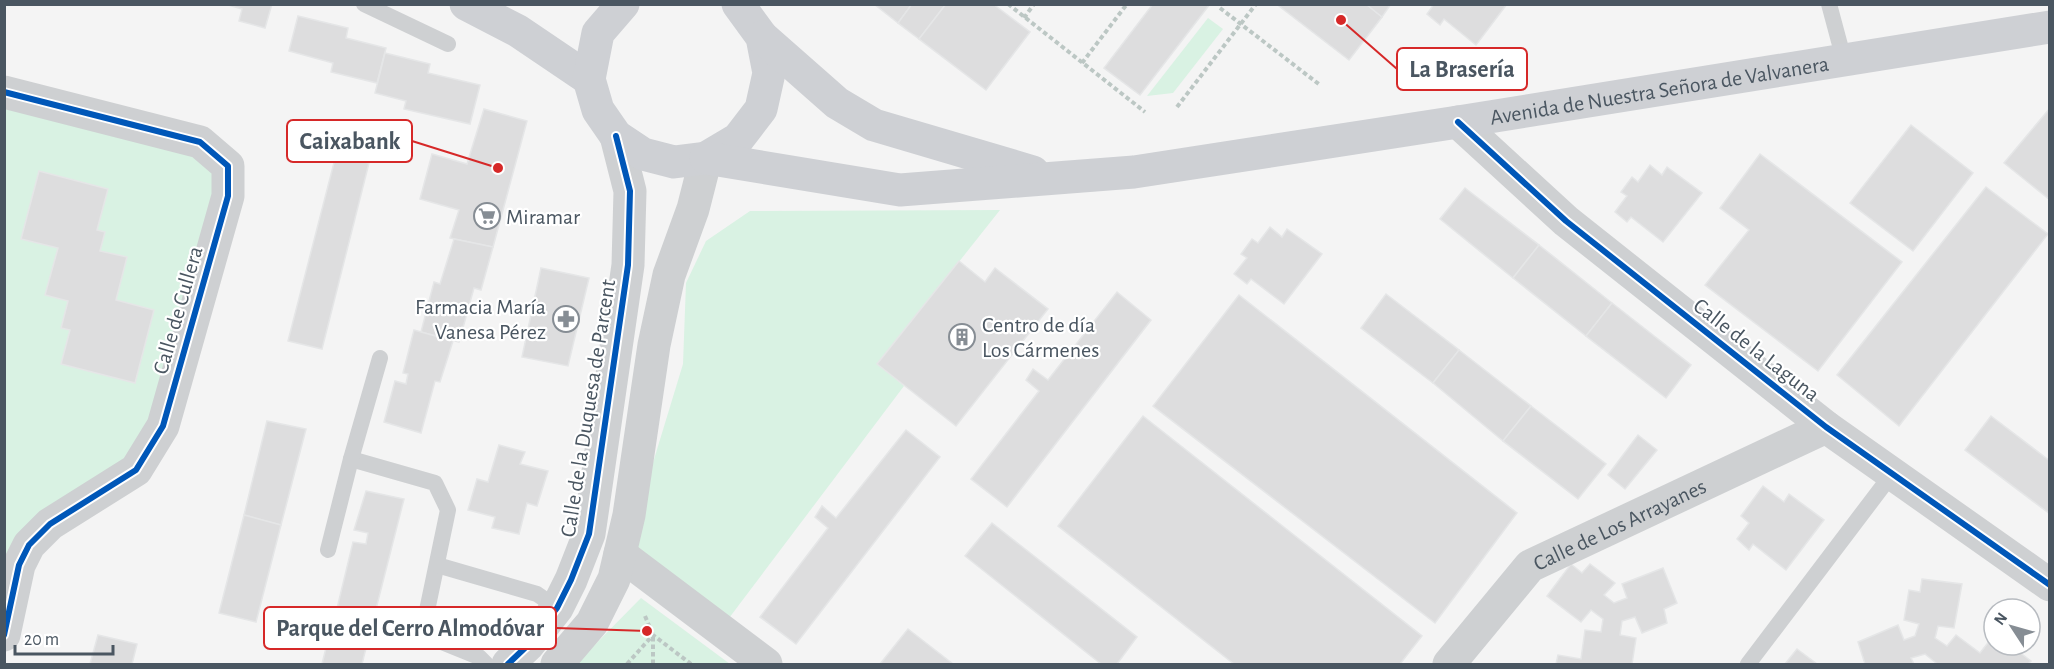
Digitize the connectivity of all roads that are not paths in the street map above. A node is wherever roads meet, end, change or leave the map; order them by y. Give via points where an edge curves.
1 (364, 4) edge
2 (466, 4) edge
3 (623, 4) edge
4 (738, 4) edge
5 (1829, 4) edge
6 (2049, 27) edge
7 (762, 37) junction
8 (448, 44) dead end
9 (1844, 60) junction
10 (590, 79) junction
11 (4, 92) edge
12 (1458, 122) junction
13 (616, 136) junction
14 (706, 158) junction
15 (1055, 178) junction
16 (380, 358) dead end
17 (1826, 427) junction
18 (351, 459) junction
19 (1892, 474) junction
20 (328, 550) dead end
21 (620, 554) junction
22 (437, 565) junction
23 (2049, 585) edge
24 (557, 608) junction
25 (4, 635) edge
26 (486, 664) edge
27 (508, 664) edge
28 (557, 664) edge
29 (766, 664) edge
30 (1449, 664) edge
31 (1748, 664) edge

1 - 8 lane
2 - 10 main road via 518,31
3 - 10 main road via 598,33
4 - 7 main road
5 - 9 lane
6 - 9 main road, Avenida de Nuestra Señora de Valvanera
7 - 14 main road via 769,74 761,110 738,139
7 - 15 main road, Avenida de Nuestra Señora de Valvanera via 837,103 874,125
9 - 12 main road, Avenida de Nuestra Señora de Valvanera
10 - 13 main road via 598,110
11 - 25 street, Calle de Cullera via 200,142 228,166 228,196 163,426 136,470 50,524 28,545 19,565
12 - 15 main road, Avenida de Nuestra Señora de Valvanera via 1134,172
12 - 17 street, Calle de la Laguna via 1566,221
13 - 14 main road via 643,154 674,162
13 - 24 street, Calle de la Duquesa de Parcent via 630,192 625,297 589,534
14 - 15 main road, Avenida de Nuestra Señora de Valvanera via 900,190
14 - 21 street via 669,275
16 - 18 lane
17 - 19 street, Calle de la Laguna
17 - 30 street, Calle de Los Arrayanes via 1530,566
18 - 20 lane
18 - 22 lane via 435,483 448,510
19 - 23 street, Calle de la Laguna
19 - 31 lane
21 - 28 street via 614,579 592,623
21 - 29 street
22 - 24 lane via 537,594
22 - 26 lane via 424,624 437,640 479,657
24 - 27 street, Calle de la Duquesa de Parcent

